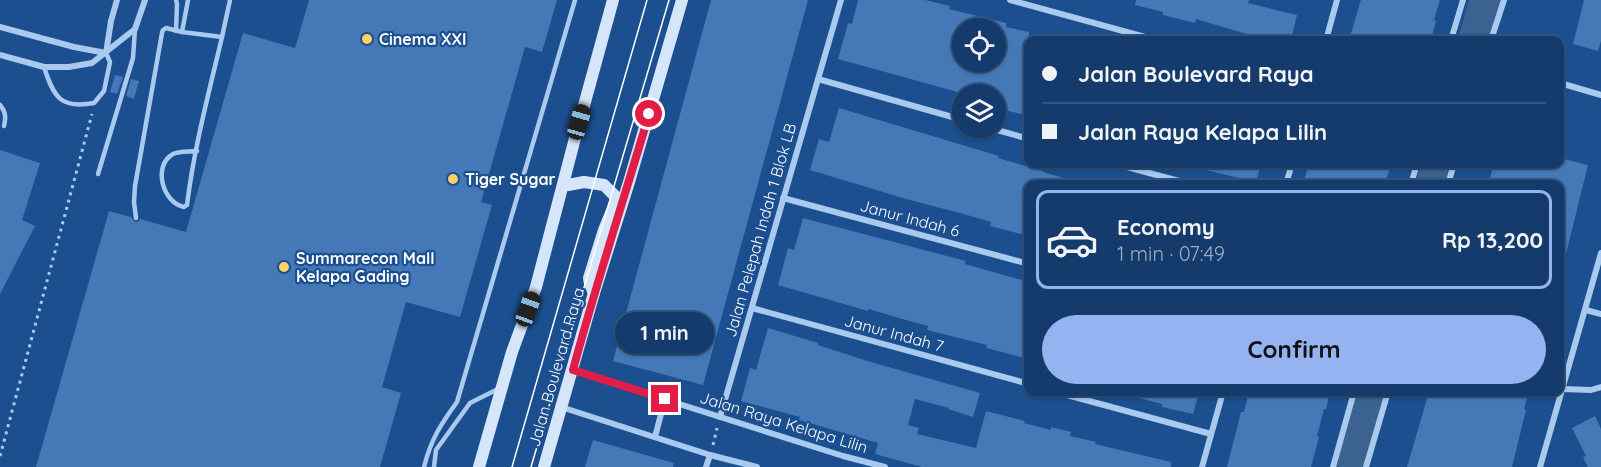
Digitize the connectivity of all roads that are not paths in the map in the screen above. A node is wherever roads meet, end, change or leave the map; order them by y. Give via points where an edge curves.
1 (117, 0) edge
2 (145, 0) edge
3 (176, 0) edge
4 (188, 0) edge
5 (230, 0) edge
6 (575, 0) edge
7 (614, 0) edge
8 (682, 0) edge
9 (841, 0) edge
10 (1010, 0) edge
11 (1337, 0) edge
12 (1462, 0) edge
13 (1504, 0) edge
14 (0, 27) edge
15 (135, 30) junction
16 (179, 31) junction
17 (1141, 36) edge
18 (1327, 36) edge
19 (1452, 36) edge
20 (1492, 36) edge
21 (222, 37) junction
22 (106, 53) junction
23 (0, 55) edge
24 (44, 67) junction
25 (818, 79) junction
26 (1564, 84) edge
27 (1601, 95) edge
28 (0, 105) edge
29 (952, 117) edge
30 (4, 126) dead end
31 (1006, 133) edge
32 (1024, 138) edge
33 (197, 151) junction
34 (569, 161) junction
35 (1131, 168) edge
36 (98, 174) dead end
37 (1175, 180) edge
38 (629, 182) junction
39 (568, 184) junction
40 (783, 198) junction
41 (618, 199) junction
42 (136, 218) dead end
43 (1601, 253) edge
44 (1024, 263) edge
45 (536, 287) junction
46 (594, 293) junction
47 (752, 308) junction
48 (1586, 310) junction
49 (1601, 314) edge
50 (573, 370) junction
51 (1564, 382) edge
52 (1024, 383) edge
53 (502, 387) junction
54 (1601, 387) edge
55 (1564, 389) edge
56 (1071, 396) edge
57 (1222, 396) edge
58 (1353, 396) edge
59 (1387, 396) edge
60 (1560, 396) edge
61 (665, 399) junction
62 (458, 402) junction
63 (470, 403) junction
64 (561, 407) junction
65 (720, 417) junction
66 (1211, 434) junction
67 (655, 437) junction
68 (710, 455) junction
69 (424, 467) edge
70 (434, 467) edge
71 (479, 467) edge
72 (544, 467) edge
73 (706, 467) edge
74 (757, 467) edge
75 (885, 467) edge
76 (1202, 467) edge
77 (1333, 467) edge
78 (1366, 467) edge
79 (1540, 467) edge

1 - 22 street
2 - 15 street
3 - 16 lane
4 - 16 lane
5 - 21 lane
6 - 62 lane
7 - 34 main road
8 - 38 main road, Jalan Boulevard Raya
9 - 25 street, Jalan Pelepah Indah 1 Blok LB
10 - 17 street
11 - 18 street
12 - 19 street
13 - 20 street
14 - 22 street
15 - 22 street
15 - 36 lane via 133,58
16 - 21 lane
16 - 42 lane via 166,28 162,33 135,186
21 - 33 lane
22 - 24 street via 92,63
22 - 24 lane via 110,62 104,91 94,104 79,106 61,101
23 - 24 street
25 - 29 street
25 - 40 street, Jalan Pelepah Indah 1 Blok LB
26 - 27 street
28 - 30 lane via 4,109
31 - 32 street
33 - 33 lane via 187,205 180,207 163,186 164,164 175,153
34 - 39 main road
34 - 45 main road
35 - 37 street
38 - 41 main road
38 - 46 main road, Jalan Boulevard Raya
39 - 41 main road via 604,186
39 - 45 main road via 548,271
40 - 44 street, Janur Indah 6
40 - 47 street, Jalan Pelepah Indah 1 Blok LB
41 - 46 main road via 589,278
43 - 48 street
45 - 53 main road
46 - 50 main road, Jalan Boulevard Raya
47 - 52 street, Janur Indah 7
47 - 65 street, Jalan Pelepah Indah 1 Blok LB
48 - 49 street
48 - 51 street
50 - 61 street, Jalan Raya Kelapa Lilin
50 - 64 main road, Jalan Boulevard Raya
53 - 63 lane
53 - 71 main road
54 - 55 street
56 - 66 street
57 - 66 street
58 - 77 street
59 - 78 street
60 - 79 street
61 - 65 street, Jalan Raya Kelapa Lilin
61 - 67 street
62 - 63 lane
62 - 69 lane via 439,426
63 - 70 lane via 436,450
64 - 67 street
64 - 72 main road, Jalan Boulevard Raya
65 - 75 street, Jalan Raya Kelapa Lilin
66 - 76 street
67 - 68 street
68 - 73 street
68 - 74 street

